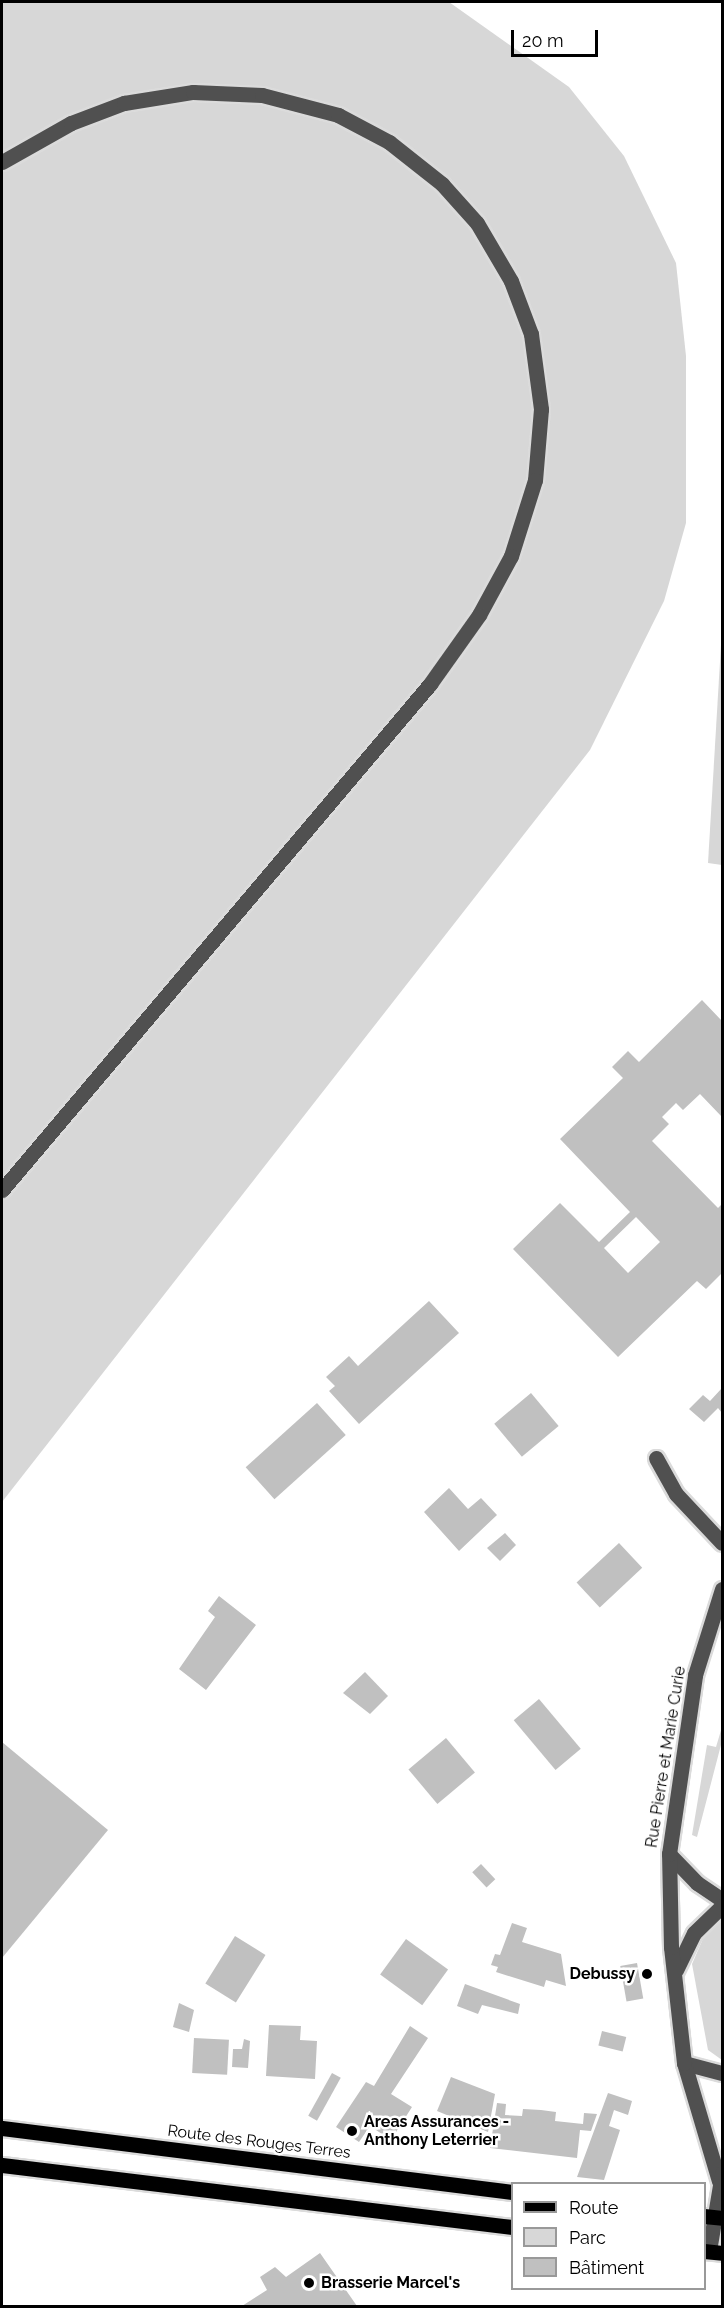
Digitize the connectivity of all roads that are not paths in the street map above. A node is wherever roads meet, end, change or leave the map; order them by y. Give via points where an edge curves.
1 (2, 162) edge
2 (2, 1190) edge
3 (656, 1458) dead end
4 (723, 1543) edge
5 (723, 1588) edge
6 (669, 1854) junction
7 (723, 1900) edge
8 (723, 1906) edge
9 (674, 1976) junction
10 (684, 2063) junction
11 (723, 2073) edge
12 (2, 2128) edge
13 (2, 2165) edge
14 (721, 2177) edge
15 (511, 2192) edge
16 (714, 2217) edge
17 (511, 2227) edge
18 (712, 2252) edge

1 - 2 street via 71,123 124,103 193,92 262,95 338,115 389,142 442,184 477,223 511,281 531,334 541,409 535,480 511,556 479,615 430,684
3 - 4 street via 675,1494
5 - 6 street, Rue Pierre et Marie Curie via 695,1675
6 - 7 street via 697,1883
6 - 9 street, Rue Pierre et Marie Curie
8 - 9 street via 694,1933
9 - 10 street, Rue Pierre et Marie Curie
10 - 11 street
10 - 14 street, Rue Pierre et Marie Curie
12 - 15 main road, Route des Rouges Terres
13 - 17 main road
14 - 16 street
16 - 18 street

